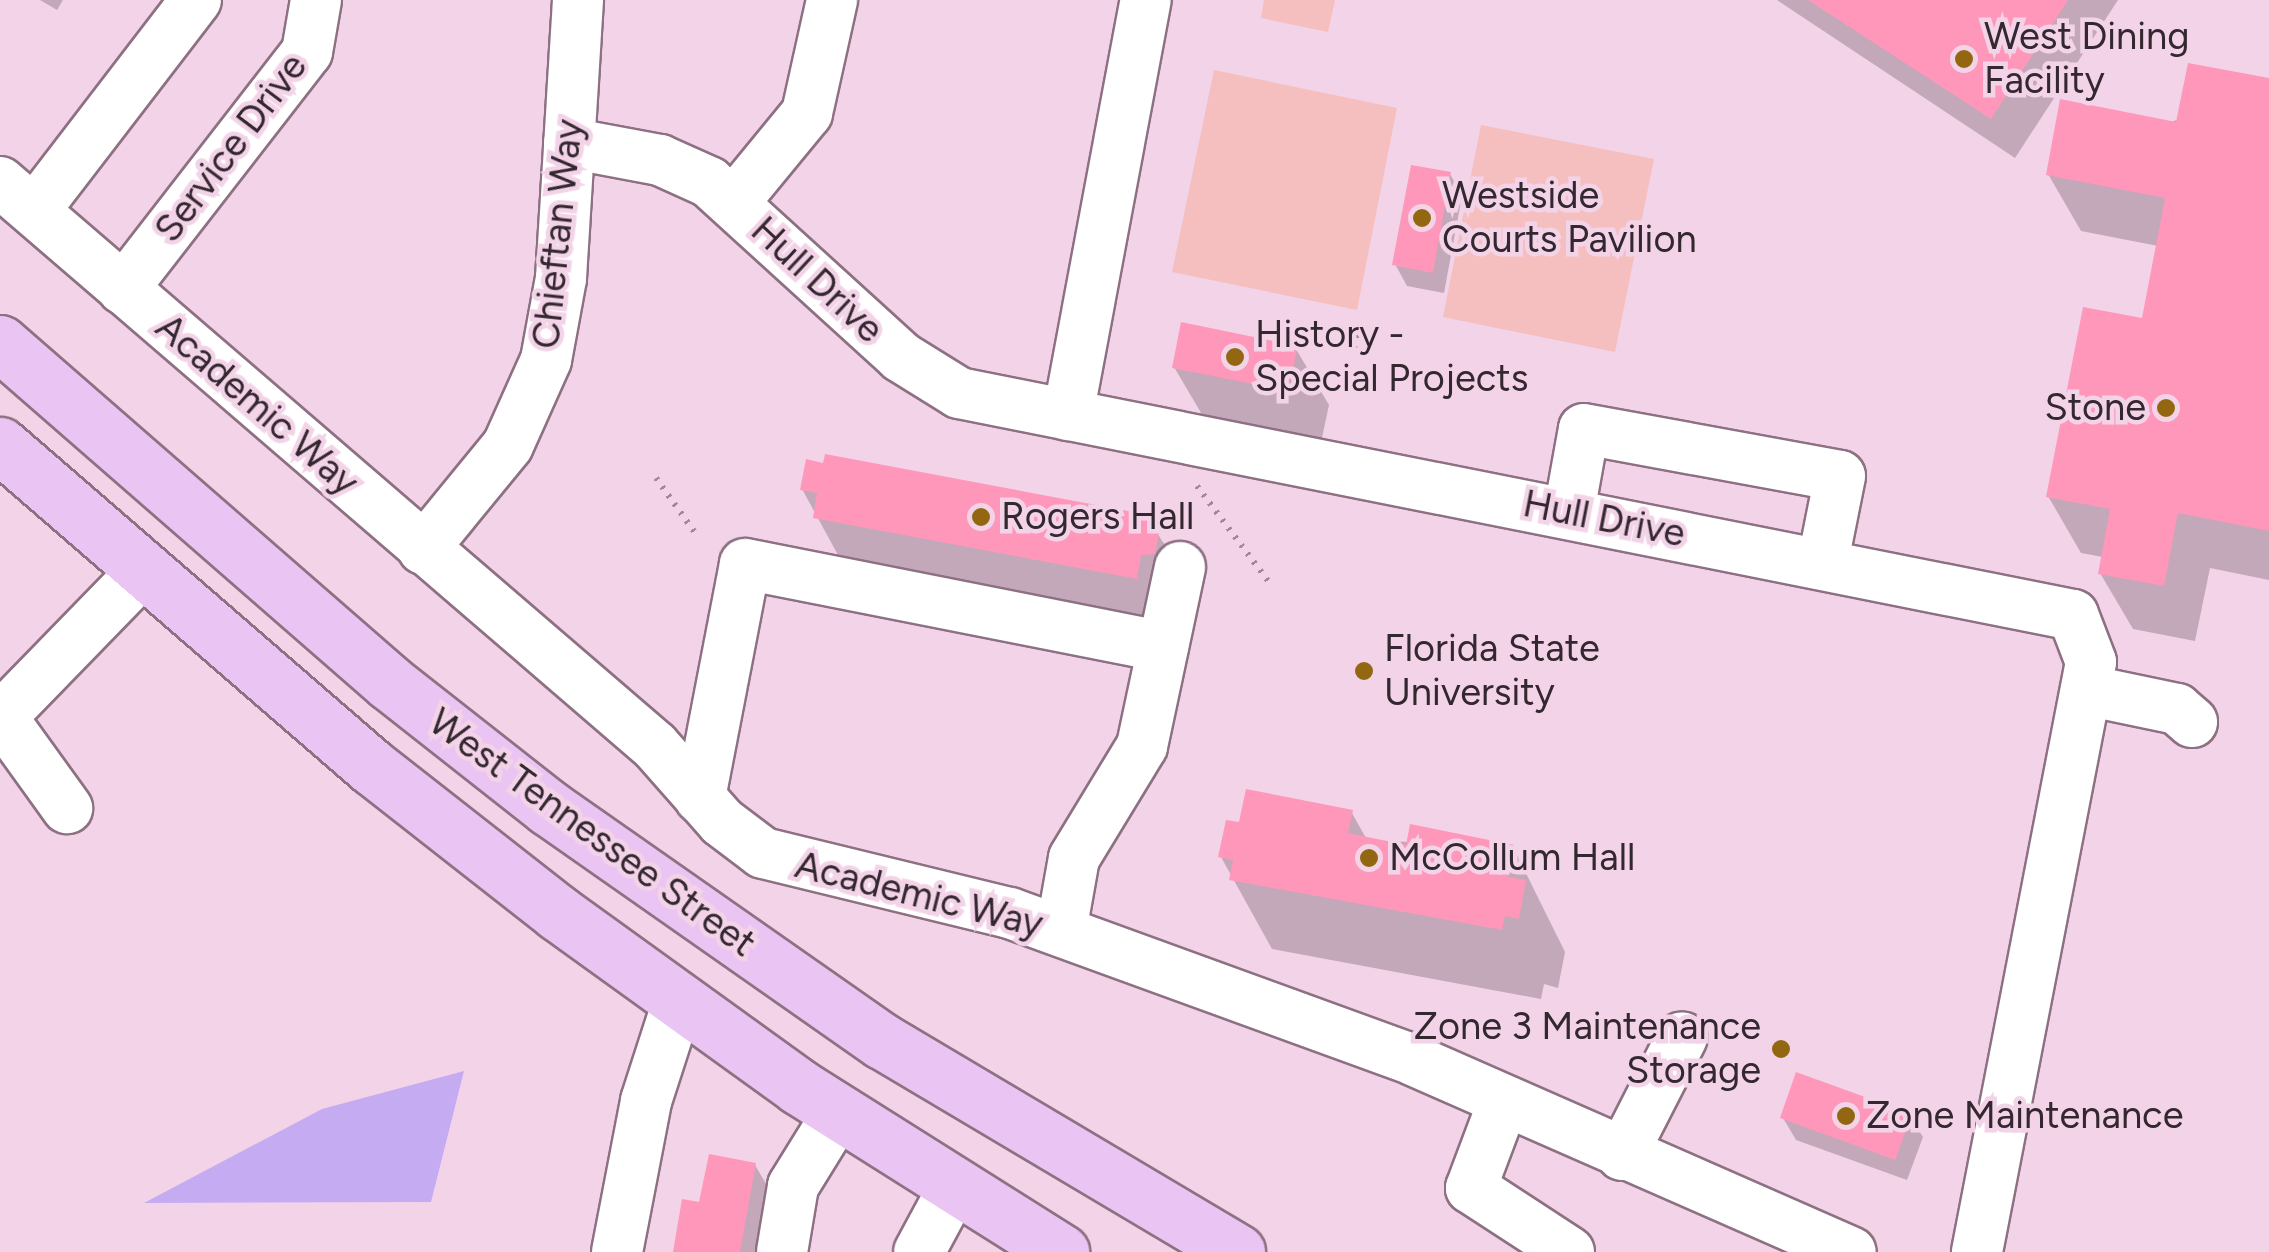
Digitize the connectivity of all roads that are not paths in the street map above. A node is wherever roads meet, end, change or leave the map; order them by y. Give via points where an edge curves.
1 (196, 0) edge
2 (316, 0) edge
3 (578, 0) edge
4 (832, 0) edge
5 (1146, 0) edge
6 (569, 143) junction
7 (17, 196) edge
8 (734, 202) junction
9 (123, 288) junction
10 (0, 342) edge
11 (1068, 415) junction
12 (0, 444) edge
13 (1569, 512) junction
14 (422, 549) junction
15 (1824, 561) junction
16 (1180, 567) dead end
17 (144, 570) junction
18 (1163, 647) junction
19 (2083, 706) junction
20 (1, 717) edge
21 (2190, 732) dead end
22 (700, 798) junction
23 (67, 808) dead end
24 (1061, 931) junction
25 (678, 1002) junction
26 (1682, 1036) dead end
27 (1503, 1103) junction
28 (838, 1114) junction
29 (1622, 1155) junction
30 (954, 1187) junction
31 (617, 1252) edge
32 (782, 1252) edge
33 (919, 1252) edge
34 (1062, 1252) edge
35 (1236, 1252) edge
36 (1569, 1252) edge
37 (1851, 1252) edge
38 (1977, 1252) edge

1 - 7 street
2 - 9 street, Service Drive via 307,52
3 - 6 street, Chieftan Way
4 - 8 street via 807,113
5 - 11 street
6 - 8 street, Hull Drive via 673,164
6 - 14 street, Chieftan Way via 559,300 540,381 508,445
7 - 9 street, Academic Way
8 - 11 street, Hull Drive via 930,378
9 - 14 street, Academic Way
10 - 35 main road, West Tennessee Street via 390,684 549,808 882,1042
11 - 13 street, Hull Drive
12 - 17 main road, West Tennessee Street
13 - 15 street, Hull Drive
13 - 15 street via 1584,429 1840,476
14 - 22 street, Academic Way via 654,746
15 - 19 street, Hull Drive via 2073,615 2091,646
16 - 18 street
17 - 20 street
17 - 25 main road, West Tennessee Street via 372,767
18 - 22 street via 745,564
18 - 24 street via 1142,746 1074,858
19 - 21 street
19 - 38 street, Hull Drive
20 - 23 street
22 - 24 street, Academic Way via 742,839 789,864
24 - 27 street, Academic Way via 1414,1060
25 - 28 main road, West Tennessee Street
25 - 31 street via 646,1101
26 - 29 street
27 - 29 street, Academic Way
27 - 36 street via 1472,1188
28 - 30 main road, West Tennessee Street
28 - 32 street via 794,1186
29 - 37 street, Academic Way
30 - 33 street
30 - 34 main road, West Tennessee Street

